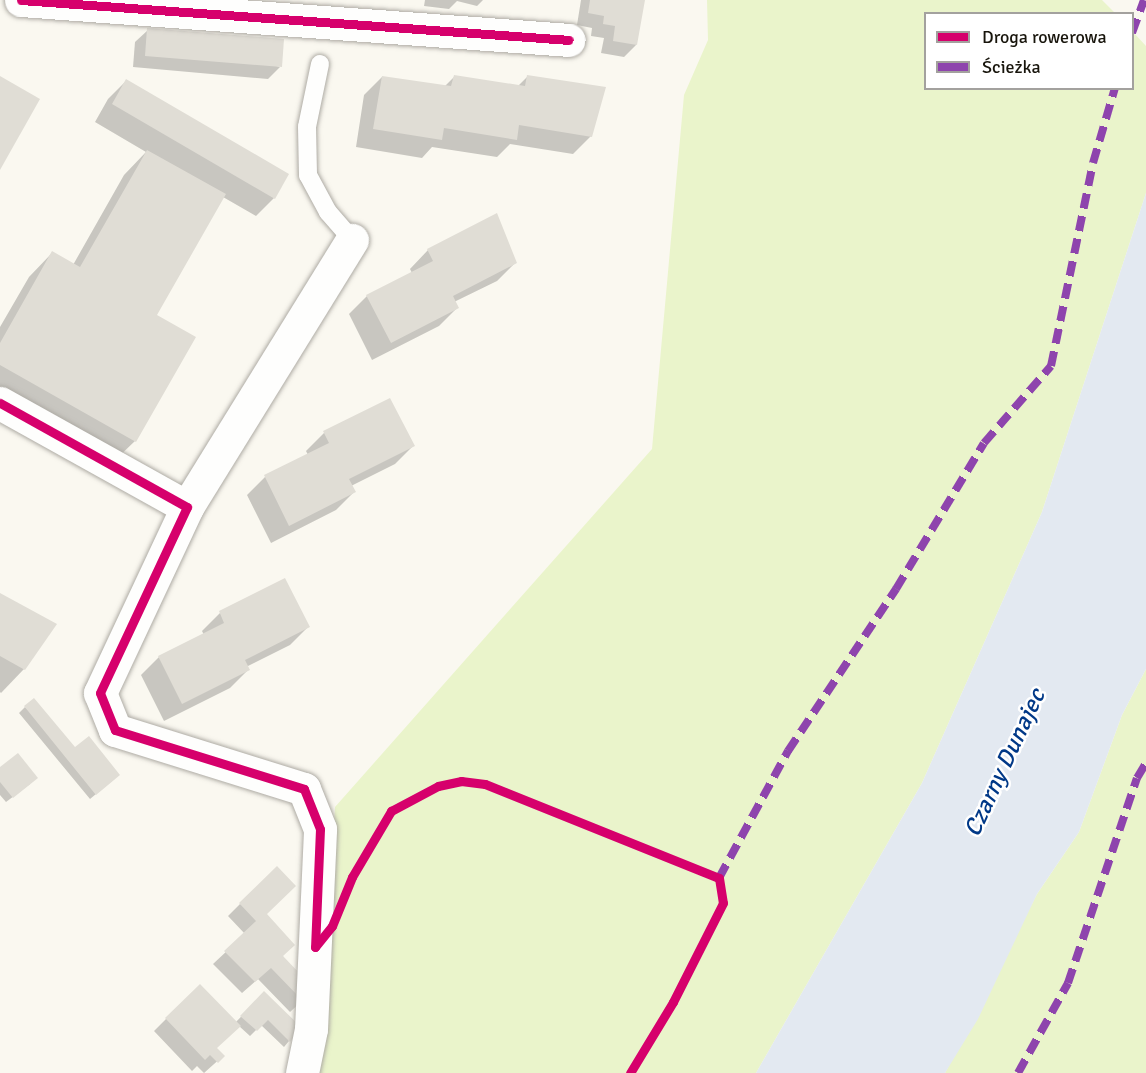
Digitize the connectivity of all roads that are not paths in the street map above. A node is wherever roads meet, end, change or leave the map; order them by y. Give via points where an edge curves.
1 (21, 0) edge
2 (569, 40) dead end
3 (320, 64) dead end
4 (352, 240) joint
5 (0, 403) edge
6 (187, 507) junction
7 (302, 1073) edge

1 - 2 street
3 - 4 lane via 307,127 308,175 328,212
4 - 6 street
5 - 6 street
6 - 7 street via 100,693 116,730 304,789 320,829 311,1029

